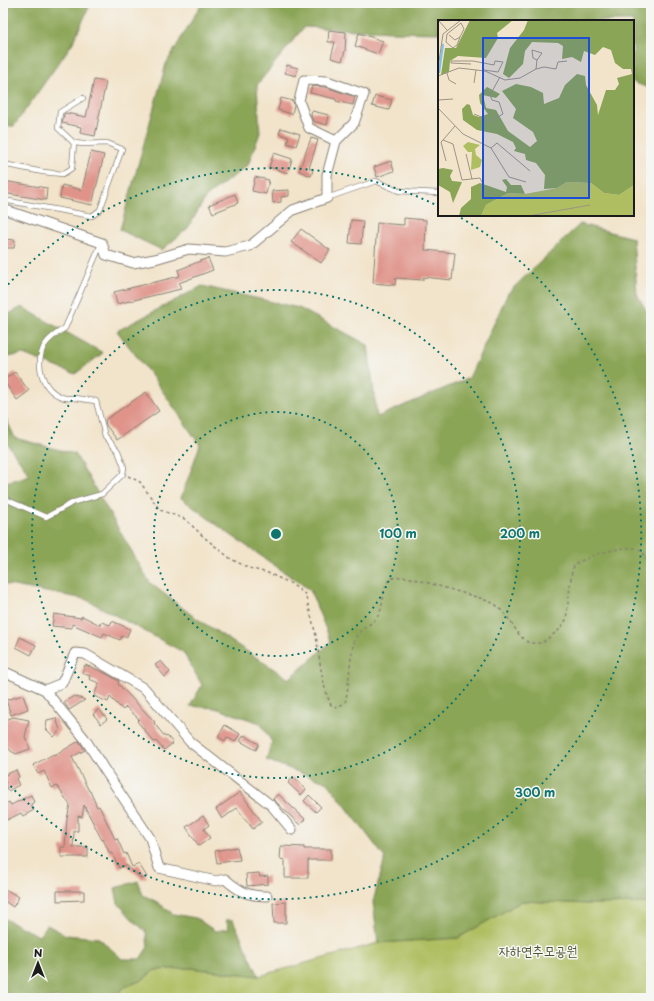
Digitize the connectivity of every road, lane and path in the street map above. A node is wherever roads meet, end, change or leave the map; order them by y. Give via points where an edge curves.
1 (83, 98) dead end
2 (336, 141) junction
3 (74, 143) junction
4 (3, 164) edge
5 (438, 193) edge
6 (327, 198) junction
7 (3, 200) edge
8 (3, 209) edge
9 (102, 243) junction
10 (123, 474) junction
11 (3, 498) edge
12 (651, 570) edge
13 (3, 671) edge
14 (45, 690) junction
15 (292, 830) dead end
16 (267, 896) dead end

1 - 3 lane via 60,112 58,128
2 - 2 street via 309,128 298,101 304,80 327,81 364,94 354,123
2 - 6 street via 327,175
3 - 4 lane via 72,168 64,174
3 - 7 lane via 107,143 122,149 100,210 92,216
5 - 6 lane via 399,191 376,181
6 - 9 street via 293,210 250,246 225,252 189,248 133,263 106,255
8 - 9 street
9 - 10 lane via 65,328 45,345 39,359 43,380 50,391 64,398 96,401 104,436 118,451 124,467
10 - 11 lane via 102,494 74,502 46,517
10 - 12 path via 140,482 160,510 184,519 231,559 290,583 305,594 328,699 337,707 345,703 356,637 378,616 384,587 393,578 411,578 495,604 520,636 529,643 542,643 559,630 566,620 572,570 576,563 600,553 636,548 643,552
13 - 14 street
14 - 15 street via 62,683 75,653 85,654 145,689 190,742 272,806
14 - 16 street via 85,739 150,838 159,868 216,882 225,879 238,890 255,896

